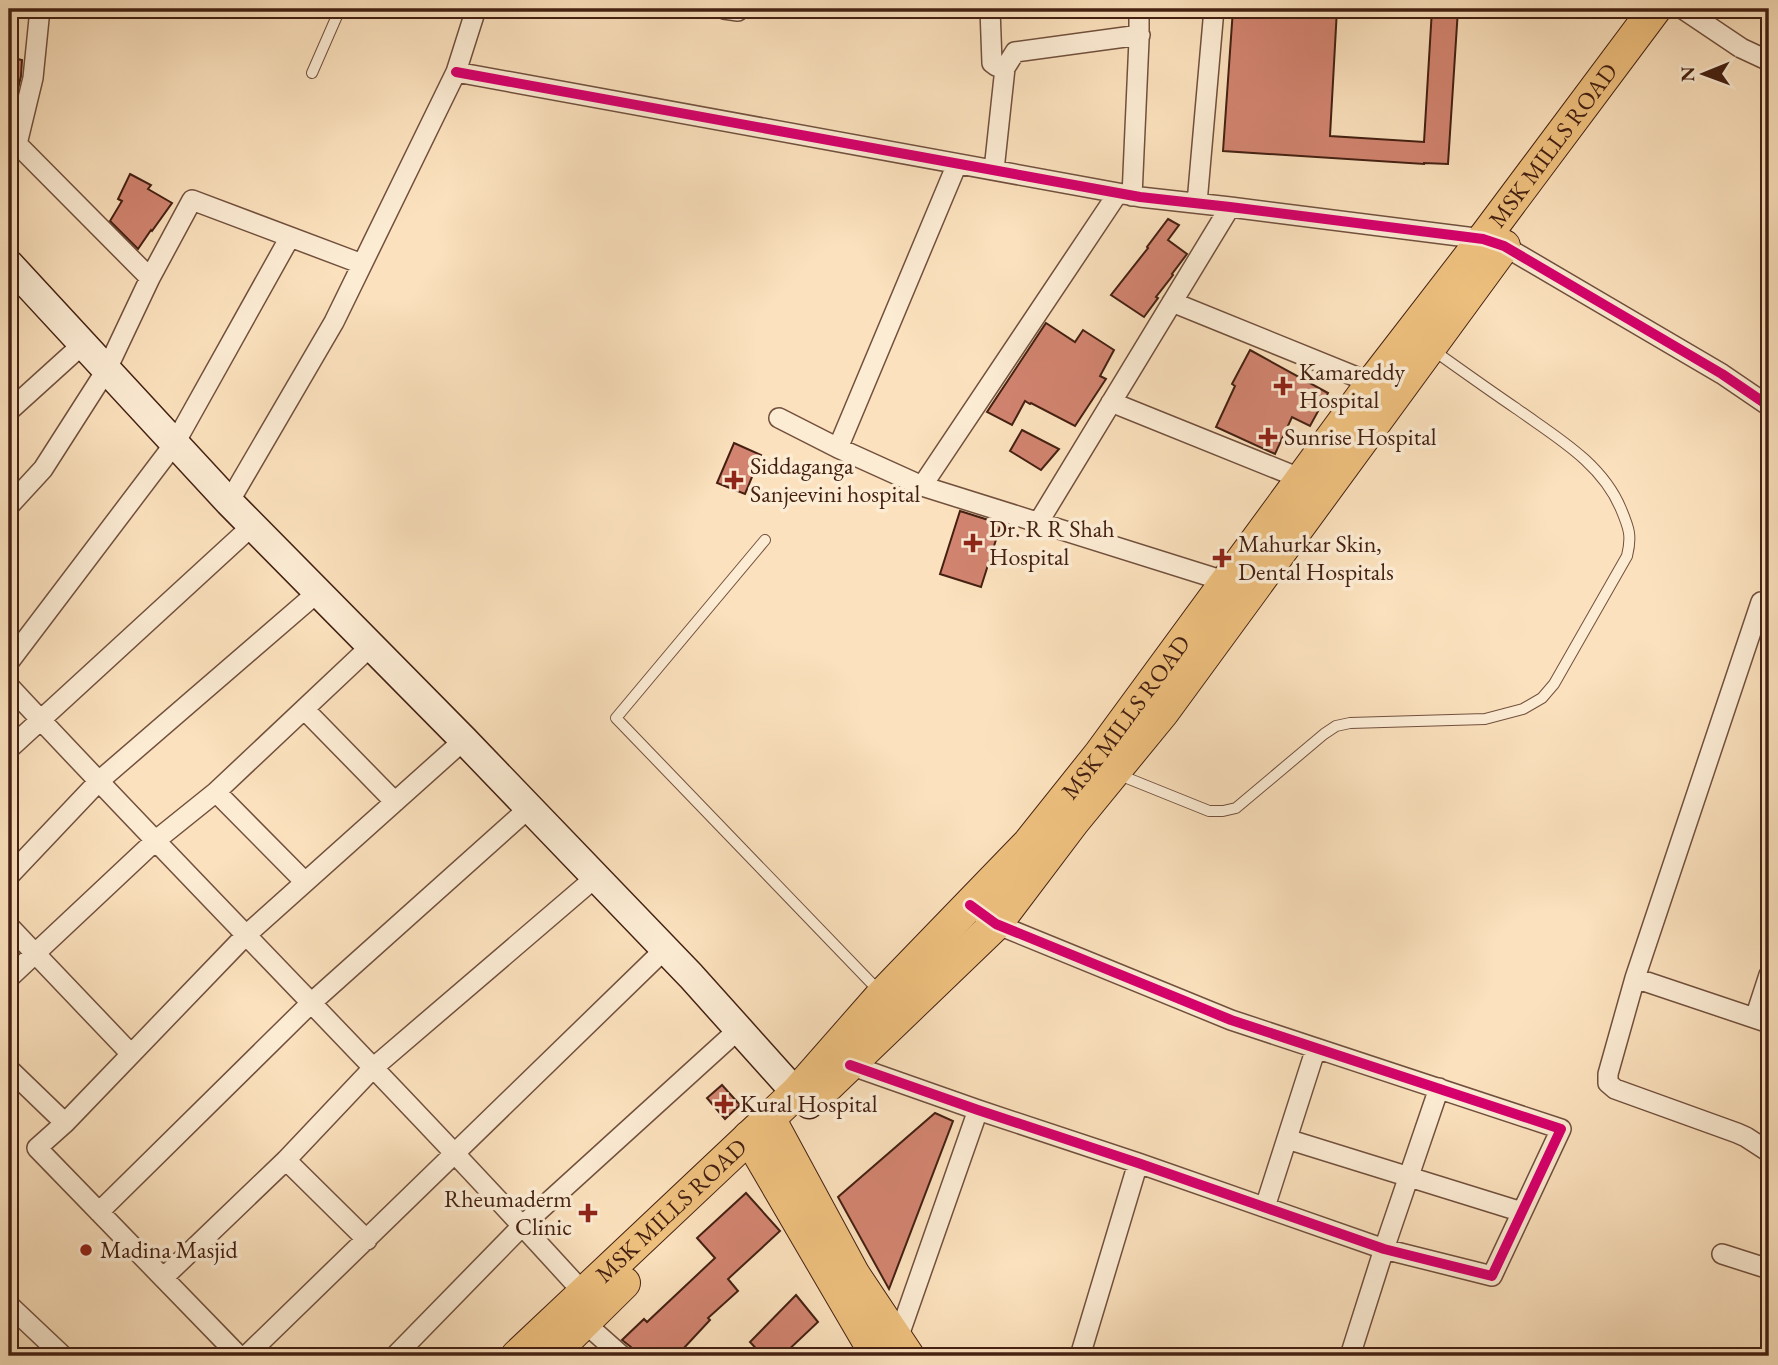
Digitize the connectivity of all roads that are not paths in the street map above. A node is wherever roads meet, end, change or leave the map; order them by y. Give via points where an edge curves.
1 (40, 9) edge
2 (340, 9) edge
3 (476, 9) edge
4 (990, 9) edge
5 (1139, 9) edge
6 (1214, 9) edge
7 (1655, 9) edge
8 (1681, 9) edge
9 (1140, 35) junction
10 (1769, 61) edge
11 (1006, 68) junction
12 (456, 72) junction
13 (312, 74) dead end
14 (13, 143) edge
15 (957, 164) junction
16 (994, 170) junction
17 (1125, 194) junction
18 (1197, 203) junction
19 (1230, 207) junction
20 (290, 237) junction
21 (1493, 242) junction
22 (362, 264) junction
23 (12, 274) edge
24 (150, 278) junction
25 (1172, 302) junction
26 (83, 344) junction
27 (1430, 347) junction
28 (107, 369) junction
29 (1384, 388) junction
30 (1111, 402) junction
31 (1769, 406) edge
32 (9, 411) edge
33 (779, 418) dead end
34 (175, 443) junction
35 (838, 448) junction
36 (1302, 479) junction
37 (922, 486) junction
38 (229, 502) junction
39 (9, 506) edge
40 (1038, 523) junction
41 (252, 526) junction
42 (765, 540) dead end
43 (1239, 586) junction
44 (318, 592) junction
45 (1769, 604) edge
46 (371, 646) junction
47 (9, 662) edge
48 (9, 686) edge
49 (304, 709) junction
50 (40, 719) junction
51 (464, 740) junction
52 (9, 749) edge
53 (1114, 773) junction
54 (99, 781) junction
55 (216, 792) junction
56 (394, 802) junction
57 (529, 808) junction
58 (155, 841) junction
59 (9, 876) edge
60 (596, 877) junction
61 (305, 882) junction
62 (970, 905) junction
63 (996, 924) junction
64 (9, 926) edge
65 (245, 936) junction
66 (665, 949) junction
67 (36, 953) junction
68 (1769, 975) edge
69 (9, 978) edge
70 (1635, 978) junction
71 (882, 995) junction
72 (310, 1003) junction
73 (1762, 1020) edge
74 (740, 1030) junction
75 (1317, 1048) junction
76 (131, 1054) junction
77 (850, 1065) junction
78 (373, 1068) junction
79 (9, 1069) edge
80 (1439, 1088) junction
81 (802, 1098) junction
82 (978, 1110) junction
83 (65, 1123) junction
84 (763, 1135) junction
85 (1287, 1139) junction
86 (1769, 1152) edge
87 (456, 1154) junction
88 (286, 1160) junction
89 (1138, 1163) junction
90 (1409, 1176) junction
91 (1265, 1207) junction
92 (99, 1212) junction
93 (1522, 1212) junction
94 (523, 1226) junction
95 (367, 1240) junction
96 (1384, 1249) junction
97 (1722, 1254) dead end
98 (1769, 1269) edge
99 (163, 1278) junction
100 (9, 1305) edge
101 (583, 1308) junction
102 (886, 1353) edge
103 (62, 1356) edge
104 (239, 1356) edge
105 (246, 1356) edge
106 (395, 1356) edge
107 (517, 1356) edge
108 (550, 1356) edge
109 (622, 1356) edge
110 (1080, 1356) edge
111 (1350, 1356) edge

1 - 14 street via 33,78
2 - 13 lane
3 - 12 street
4 - 11 street via 992,63
5 - 9 street
6 - 18 street
7 - 21 main road, MSK MILLS ROAD
8 - 10 street
8 - 21 main road, MSK MILLS ROAD
9 - 11 street via 1015,52
9 - 17 street
11 - 16 street
12 - 15 street
12 - 22 street
14 - 24 street
15 - 16 street
15 - 35 street
16 - 17 street
17 - 18 street
17 - 37 street
18 - 19 street
19 - 21 street
19 - 25 street
20 - 22 street
20 - 24 street via 192,200
20 - 34 street
21 - 27 main road, MSK MILLS ROAD
21 - 29 main road, MSK MILLS ROAD
21 - 31 street via 1722,374
22 - 38 street via 334,322
23 - 26 street
24 - 28 street
25 - 29 street
25 - 30 street
26 - 28 street
26 - 32 street
27 - 29 main road, MSK MILLS ROAD
27 - 53 lane via 1576,451 1615,494 1629,529 1627,556 1554,684 1523,709 1485,719 1336,726 1236,808 1223,811 1209,811
28 - 34 street
28 - 39 street via 43,469
29 - 36 main road, MSK MILLS ROAD
29 - 43 main road, MSK MILLS ROAD
30 - 36 street
30 - 40 street
33 - 35 street
34 - 38 street
34 - 47 street
35 - 37 street
36 - 43 main road, MSK MILLS ROAD
37 - 40 street
38 - 41 street
40 - 43 street
41 - 44 street
41 - 50 street
42 - 71 lane via 616,718
43 - 53 main road, MSK MILLS ROAD via 1163,712
43 - 62 main road, MSK MILLS ROAD via 1029,843
44 - 46 street
44 - 54 street
45 - 70 street via 1761,602
46 - 49 street
46 - 51 street
48 - 50 street
49 - 55 street
49 - 56 street
50 - 52 street
50 - 54 street
51 - 56 street
51 - 57 street
53 - 63 main road, MSK MILLS ROAD
54 - 58 street
54 - 59 street
55 - 58 street
55 - 61 street
56 - 61 street
57 - 60 street
57 - 72 street
58 - 65 street
58 - 67 street
60 - 66 street
60 - 78 street
61 - 65 street
62 - 63 street
62 - 71 main road, MSK MILLS ROAD
63 - 75 street via 1231,1020
63 - 77 main road, MSK MILLS ROAD
64 - 67 street
65 - 72 street
65 - 76 street
66 - 74 street
66 - 87 street
67 - 69 street
67 - 76 street
68 - 73 street
70 - 73 street
70 - 86 street via 1608,1083 1615,1090 1746,1137
71 - 81 main road, MSK MILLS ROAD
72 - 78 street
72 - 92 street
74 - 81 street
74 - 94 street
75 - 80 street
75 - 85 street
76 - 83 street
77 - 81 main road, MSK MILLS ROAD
77 - 82 street
78 - 87 street
78 - 88 street
79 - 83 street
80 - 90 street
80 - 93 street via 1561,1129
81 - 84 main road, MSK MILLS ROAD
82 - 89 street
82 - 102 street
83 - 92 street via 37,1148
84 - 101 main road, MSK MILLS ROAD
84 - 102 main road via 854,1275
85 - 90 street
85 - 91 street
87 - 94 street
87 - 95 street
88 - 95 street
88 - 99 street
89 - 91 street
89 - 110 street
90 - 93 street
90 - 96 street
91 - 96 street
92 - 99 street
93 - 96 street via 1492,1276
94 - 101 street
94 - 106 street
95 - 105 street
96 - 111 street
97 - 98 street
99 - 104 street
100 - 103 street
101 - 107 main road, MSK MILLS ROAD
101 - 108 main road, MSK MILLS ROAD
101 - 109 street

